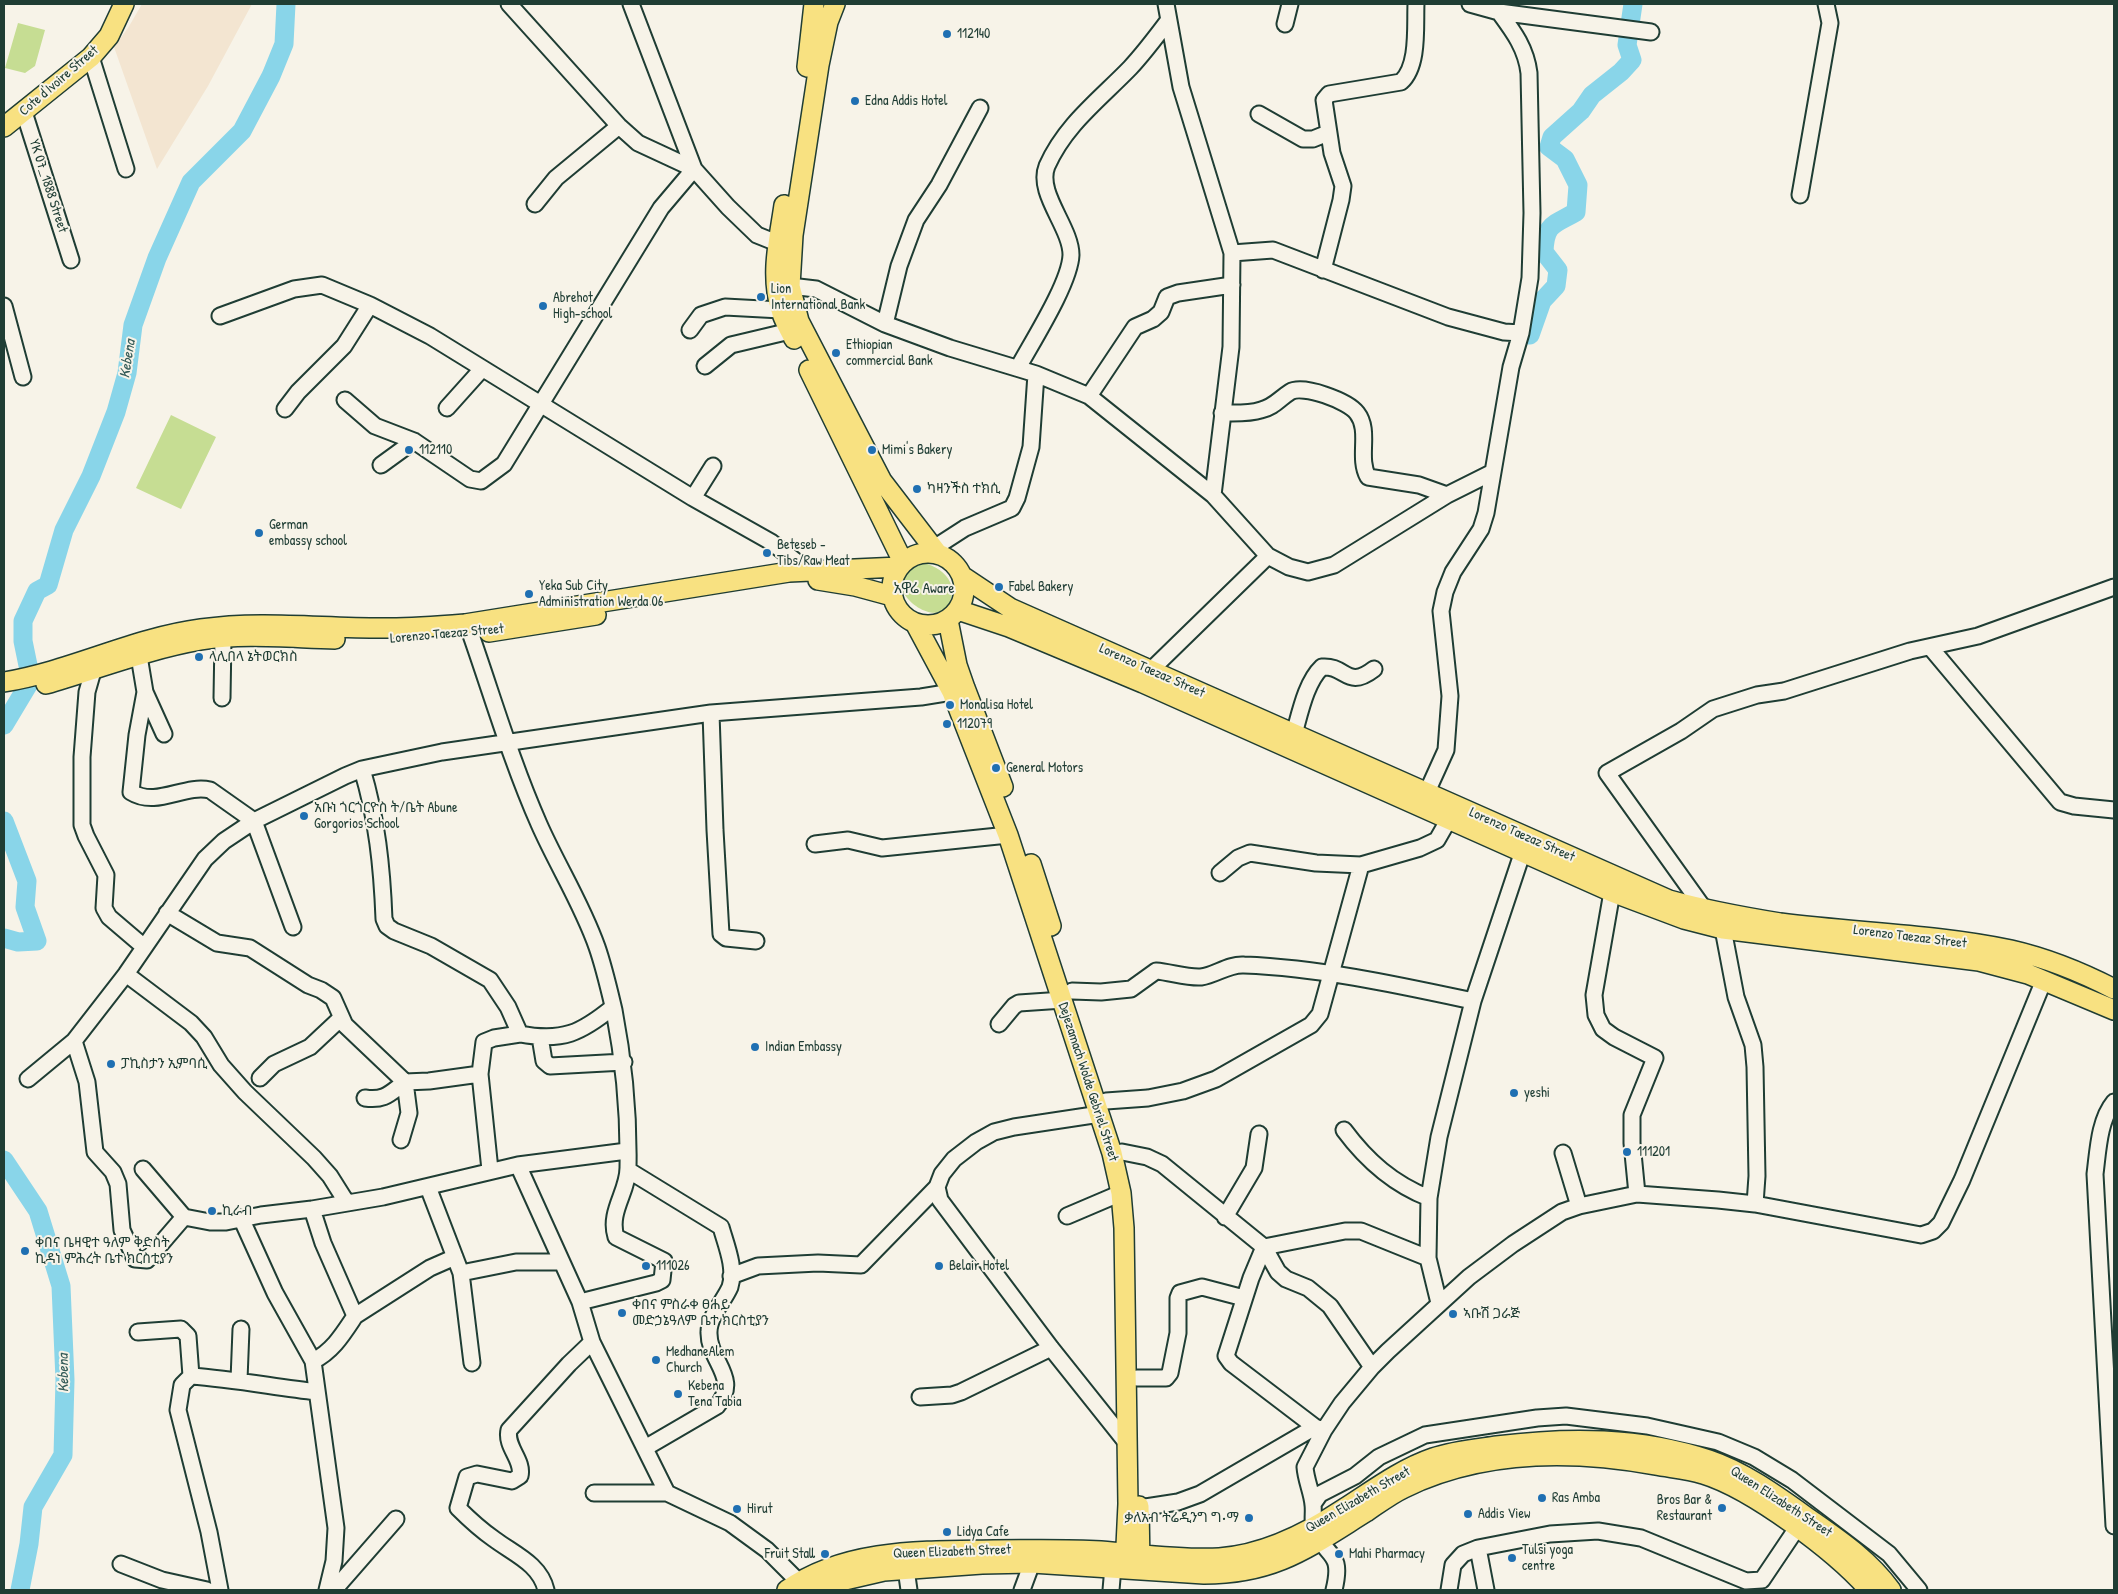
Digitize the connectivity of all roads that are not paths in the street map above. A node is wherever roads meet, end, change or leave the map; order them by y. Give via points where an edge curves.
1 (110, 4) edge
2 (124, 4) edge
3 (509, 4) edge
4 (630, 4) edge
5 (814, 4) edge
6 (835, 4) edge
7 (1166, 4) edge
8 (1290, 4) edge
9 (1416, 4) edge
10 (1477, 4) edge
11 (1826, 4) edge
12 (1499, 12) junction
13 (1168, 21) junction
14 (1285, 24) dead end
15 (1651, 32) dead end
16 (91, 57) junction
17 (980, 108) dead end
18 (4, 112) edge
19 (24, 112) junction
20 (1259, 114) dead end
21 (619, 126) junction
22 (4, 127) edge
23 (1328, 133) junction
24 (694, 168) junction
25 (126, 170) dead end
26 (1800, 195) dead end
27 (535, 204) dead end
28 (777, 243) junction
29 (1232, 253) junction
30 (72, 260) dead end
31 (1322, 270) junction
32 (1232, 285) junction
33 (790, 286) junction
34 (370, 304) junction
35 (4, 306) edge
36 (781, 310) junction
37 (220, 316) dead end
38 (885, 324) junction
39 (690, 330) dead end
40 (790, 330) junction
41 (1521, 333) junction
42 (705, 366) dead end
43 (1018, 368) junction
44 (482, 369) junction
45 (1036, 374) junction
46 (23, 377) dead end
47 (1089, 396) junction
48 (345, 400) dead end
49 (539, 405) junction
50 (446, 408) dead end
51 (285, 409) dead end
52 (1222, 413) junction
53 (414, 441) junction
54 (381, 465) dead end
55 (713, 466) dead end
56 (1493, 472) junction
57 (1213, 495) junction
58 (1448, 495) junction
59 (694, 498) junction
60 (936, 551) junction
61 (1268, 556) junction
62 (901, 565) junction
63 (808, 570) junction
64 (962, 576) junction
65 (2114, 587) edge
66 (892, 596) junction
67 (953, 615) junction
68 (514, 622) junction
69 (915, 623) junction
70 (471, 635) junction
71 (223, 638) junction
72 (1930, 647) junction
73 (139, 656) junction
74 (1374, 669) dead end
75 (81, 670) junction
76 (1151, 670) junction
77 (4, 682) edge
78 (145, 692) junction
79 (952, 692) junction
80 (4, 693) edge
81 (222, 698) dead end
82 (711, 713) junction
83 (164, 734) dead end
84 (1294, 734) junction
85 (509, 742) junction
86 (362, 768) junction
87 (1376, 778) junction
88 (1427, 792) junction
89 (2114, 810) edge
90 (1449, 818) junction
91 (254, 821) junction
92 (1008, 835) junction
93 (815, 844) dead end
94 (1523, 851) junction
95 (1361, 865) junction
96 (1220, 873) dead end
97 (1612, 892) junction
98 (1706, 910) junction
99 (167, 913) junction
100 (293, 926) dead end
101 (1723, 929) junction
102 (756, 940) dead end
103 (143, 946) junction
104 (126, 974) junction
105 (1330, 974) junction
106 (2044, 980) junction
107 (2114, 989) edge
108 (1068, 996) junction
109 (1473, 1001) junction
110 (613, 1007) junction
111 (2114, 1010) edge
112 (341, 1018) junction
113 (999, 1024) dead end
114 (520, 1034) junction
115 (540, 1036) junction
116 (74, 1041) junction
117 (624, 1062) junction
118 (480, 1074) junction
119 (260, 1078) dead end
120 (28, 1079) dead end
121 (405, 1082) junction
122 (365, 1098) dead end
123 (2114, 1102) edge
124 (1103, 1107) junction
125 (1344, 1130) dead end
126 (1259, 1134) dead end
127 (401, 1140) dead end
128 (627, 1151) junction
129 (1122, 1152) junction
130 (1563, 1153) dead end
131 (518, 1165) junction
132 (143, 1169) dead end
133 (490, 1170) junction
134 (628, 1170) junction
135 (428, 1187) junction
136 (937, 1187) junction
137 (1121, 1193) junction
138 (1637, 1194) junction
139 (1429, 1198) junction
140 (347, 1203) junction
141 (1755, 1204) junction
142 (1579, 1206) junction
143 (312, 1209) junction
144 (1067, 1216) dead end
145 (184, 1217) junction
146 (1225, 1217) junction
147 (241, 1218) junction
148 (1264, 1247) junction
149 (455, 1257) junction
150 (1428, 1258) junction
151 (562, 1262) junction
152 (461, 1273) junction
153 (731, 1276) junction
154 (1244, 1298) junction
155 (580, 1302) junction
156 (1439, 1304) junction
157 (355, 1316) junction
158 (241, 1329) dead end
159 (138, 1332) dead end
160 (592, 1342) junction
161 (1051, 1348) junction
162 (313, 1361) junction
163 (472, 1363) dead end
164 (1372, 1367) junction
165 (191, 1376) junction
166 (1137, 1378) junction
167 (239, 1380) junction
168 (317, 1392) junction
169 (920, 1397) dead end
170 (1319, 1428) junction
171 (1126, 1442) junction
172 (645, 1448) junction
173 (594, 1493) dead end
174 (667, 1493) junction
175 (1314, 1504) junction
176 (1139, 1508) junction
177 (396, 1519) dead end
178 (1801, 1522) junction
179 (2114, 1526) edge
180 (1317, 1533) junction
181 (1478, 1548) junction
182 (1032, 1563) junction
183 (1129, 1563) junction
184 (121, 1564) dead end
185 (906, 1569) junction
186 (802, 1588) edge
187 (207, 1590) edge
188 (220, 1590) edge
189 (327, 1590) edge
190 (334, 1590) edge
191 (546, 1590) edge
192 (909, 1590) edge
193 (1022, 1590) edge
194 (1111, 1590) edge
195 (1334, 1590) edge
196 (1449, 1590) edge
197 (1486, 1590) edge
198 (1869, 1590) edge
199 (1891, 1590) edge
200 (1919, 1590) edge

1 - 18 main road, Cote d'Ivoire Street via 97,30 81,49
2 - 16 main road, Cote d'Ivoire Street via 109,36
3 - 21 street
4 - 24 street
5 - 28 main road via 808,65
6 - 33 main road via 828,22 810,123 793,235
7 - 13 street
8 - 14 street
9 - 23 street via 1412,60 1407,76 1400,82 1329,94 1324,100
10 - 12 street
11 - 26 street via 1830,23
12 - 15 street
12 - 41 street via 1527,56 1529,73 1530,278
13 - 29 street via 1181,87
13 - 43 street via 1130,68 1074,123 1047,166 1044,177 1068,236 1071,257 1064,279
16 - 19 main road, Cote d'Ivoire Street
16 - 25 street
17 - 38 street via 939,185 916,220 898,266
19 - 22 main road, Cote d'Ivoire Street
19 - 30 street, YK 07_1888 Street
20 - 23 street via 1303,139
21 - 24 street via 638,143
21 - 27 street via 556,178
23 - 31 street via 1342,186
24 - 28 street via 728,208 757,235
24 - 49 street via 661,208
28 - 36 main road
29 - 31 street via 1273,250
29 - 32 street
31 - 41 street via 1448,317 1504,332
32 - 47 street via 1178,293 1167,298 1157,316 1135,327
32 - 52 street via 1231,347
33 - 38 street via 816,289
33 - 60 main road via 799,322 866,452 892,496
34 - 37 street via 322,285 294,289
34 - 44 street
34 - 51 street via 344,346
35 - 46 street
36 - 39 street via 725,307 701,314
36 - 40 main road
38 - 43 street
40 - 42 street via 731,346
40 - 62 main road
41 - 56 street via 1511,367
43 - 45 street
44 - 49 street
44 - 50 street
45 - 47 street
45 - 60 street via 1031,447 1012,508 965,528
47 - 57 street
48 - 53 street via 375,426
49 - 53 street via 504,464 481,481 470,478
49 - 59 street
52 - 57 street
52 - 58 street via 1261,410 1277,404 1291,392 1315,392 1345,404 1357,413 1364,427 1363,468 1368,476 1419,485
53 - 54 street
55 - 59 street
56 - 58 street
56 - 88 street via 1481,529 1454,572 1441,611 1450,696 1446,750
57 - 61 street
58 - 61 street via 1334,565 1308,572
59 - 63 street via 771,542
60 - 62 main road via 914,556
60 - 64 main road via 948,559
61 - 76 street
62 - 63 main road
62 - 66 main road via 894,576
63 - 68 main road
64 - 67 main road via 964,594
64 - 76 main road, Lorenzo Taezaz Street via 1010,608
65 - 72 street via 2023,622
66 - 68 main road, Lorenzo Taezaz Street via 813,579
66 - 69 main road via 896,608
67 - 69 main road via 938,624 926,626
67 - 87 main road, Lorenzo Taezaz Street via 1009,627
67 - 108 main road, Dejezamach Wolde Gebriel Street via 957,665 1019,830
68 - 70 main road, Lorenzo Taezaz Street
68 - 75 main road via 388,628 232,625 160,636
69 - 79 main road, Dejezamach Wolde Gebriel Street
70 - 71 main road, Lorenzo Taezaz Street via 425,639
70 - 85 street
71 - 73 main road, Lorenzo Taezaz Street via 187,643
71 - 81 street
72 - 89 street via 2060,802
72 - 98 street via 1713,709 1607,773
73 - 75 main road, Lorenzo Taezaz Street
73 - 78 street
74 - 84 street via 1364,676 1350,678 1329,666 1322,667 1310,687
75 - 77 main road
75 - 80 main road, Lorenzo Taezaz Street
75 - 103 street via 87,692 82,757 82,825 106,875 104,908 108,917
76 - 84 main road, Lorenzo Taezaz Street
78 - 83 street
78 - 91 street via 131,792 142,797 162,797 203,788
79 - 82 street
79 - 92 main road, Dejezamach Wolde Gebriel Street
82 - 85 street
82 - 102 street via 721,934 726,938
84 - 87 main road, Lorenzo Taezaz Street
85 - 86 street
85 - 110 street via 539,825 597,947
86 - 91 street
86 - 114 street via 377,824 387,926 394,932 431,946 490,980 508,1007
87 - 88 main road, Lorenzo Taezaz Street
87 - 90 main road, Lorenzo Taezaz Street
88 - 98 main road, Lorenzo Taezaz Street via 1669,900
90 - 94 main road, Lorenzo Taezaz Street
90 - 95 street via 1437,840
91 - 99 street via 205,859
91 - 100 street
92 - 93 street via 882,848 848,840
92 - 108 main road, Dejezamach Wolde Gebriel Street
94 - 97 main road, Lorenzo Taezaz Street
94 - 109 street
95 - 96 street via 1250,854 1238,858
95 - 105 street
97 - 101 main road, Lorenzo Taezaz Street via 1684,919
97 - 138 street via 1594,995 1596,1015 1603,1029 1655,1058 1632,1115
98 - 107 main road, Lorenzo Taezaz Street via 1781,923 2012,950 2072,970
99 - 103 street
99 - 112 street via 216,942 250,948 321,990 333,998
101 - 106 main road, Lorenzo Taezaz Street via 1979,961
101 - 141 street via 1736,997 1753,1045 1757,1080
103 - 104 street
104 - 116 street
104 - 140 street via 191,1023 204,1037 221,1066 314,1158
105 - 108 street via 1241,964 1200,977 1156,971 1131,989
105 - 109 street
105 - 124 street via 1320,1014 1311,1025 1228,1073 1183,1091
106 - 111 main road, Lorenzo Taezaz Street
106 - 141 street via 1962,1180 1941,1222 1932,1231 1921,1235
108 - 113 street via 1019,1003
108 - 124 main road, Dejezamach Wolde Gebriel Street
109 - 139 street via 1439,1137
110 - 115 street via 576,1033
110 - 117 street
112 - 119 street via 310,1047 274,1064
112 - 121 street via 377,1058
114 - 115 street
114 - 118 street via 484,1042
115 - 117 street via 544,1061 550,1066
116 - 120 street
116 - 145 street via 87,1082 95,1152 113,1172 118,1184 122,1230 135,1259 147,1260
117 - 128 street via 628,1105
118 - 121 street
118 - 133 street
121 - 122 street via 385,1097 377,1100
121 - 127 street via 409,1113
123 - 179 street via 2103,1127 2095,1174
124 - 129 main road, Dejezamach Wolde Gebriel Street
124 - 136 street via 994,1132 954,1159
124 - 137 main road, Dejezamach Wolde Gebriel Street
125 - 139 street via 1362,1154 1386,1175
126 - 146 street via 1254,1168
128 - 131 street
128 - 134 street
129 - 146 street via 1162,1164
129 - 166 main road, Dejezamach Wolde Gebriel Street via 1134,1232
130 - 142 street
131 - 133 street
131 - 151 street
132 - 145 street
133 - 135 street
134 - 153 street via 721,1227
134 - 155 street via 613,1228 616,1237 664,1261 662,1280
135 - 140 street
135 - 149 street
136 - 153 street via 861,1265 758,1266
136 - 161 street via 940,1200
137 - 144 street
137 - 171 main road, Dejezamach Wolde Gebriel Street
138 - 141 street
138 - 142 street
139 - 150 street
140 - 143 street
142 - 156 street via 1562,1212 1513,1244
143 - 147 street
143 - 157 street
145 - 147 street via 210,1222
146 - 148 street
147 - 162 street via 250,1244
148 - 150 street via 1346,1230 1362,1231
148 - 154 street
148 - 164 street via 1278,1272 1308,1288 1330,1306
149 - 152 street
149 - 157 street via 430,1268
150 - 156 street
151 - 152 street via 516,1262
151 - 155 street
152 - 163 street
153 - 172 street via 730,1286 709,1330 727,1386 726,1396 717,1406
154 - 166 street via 1202,1287 1180,1294 1178,1333 1170,1373 1166,1378
154 - 170 street via 1226,1356
155 - 160 street
156 - 164 street
157 - 162 street via 336,1344 324,1356
158 - 167 street
159 - 165 street via 186,1331
160 - 172 street
160 - 191 street via 508,1430 507,1438 521,1469 520,1476 512,1481 477,1474 467,1477 458,1501 458,1508 465,1516 494,1540 523,1557 538,1572
161 - 169 street via 961,1392
161 - 171 street
162 - 168 street
164 - 170 street
165 - 167 street
165 - 188 street via 182,1385 178,1410 210,1532
166 - 176 main road, Dejezamach Wolde Gebriel Street
167 - 168 street
168 - 189 street via 336,1528 334,1561
170 - 175 street via 1305,1467
170 - 176 street via 1200,1494 1178,1502
171 - 183 main road, Dejezamach Wolde Gebriel Street
172 - 174 street
173 - 174 street
174 - 186 street via 730,1523 767,1550
175 - 180 street
175 - 200 street via 1320,1494 1354,1476 1379,1457 1425,1435 1566,1416 1622,1422 1718,1442 1754,1457 1792,1480 1889,1554
176 - 183 main road, Dejezamach Wolde Gebriel Street
177 - 190 street
178 - 180 main road, Queen Elizabeth Street via 1730,1469 1709,1460 1644,1445 1566,1438 1473,1449 1433,1458 1388,1479 1342,1510
178 - 181 street via 1762,1580 1746,1581 1664,1547 1622,1534 1598,1531 1562,1533
178 - 198 main road, Queen Elizabeth Street
178 - 199 main road, Queen Elizabeth Street via 1854,1550
180 - 183 main road, Queen Elizabeth Street via 1248,1554
180 - 195 street via 1338,1567
181 - 196 street via 1456,1560
181 - 197 street
182 - 183 main road, Queen Elizabeth Street
182 - 185 main road, Queen Elizabeth Street
182 - 193 street
183 - 186 main road, Queen Elizabeth Street via 1056,1549 884,1555 819,1572
183 - 194 street
184 - 187 street via 162,1580
185 - 186 main road, Queen Elizabeth Street
185 - 192 street

